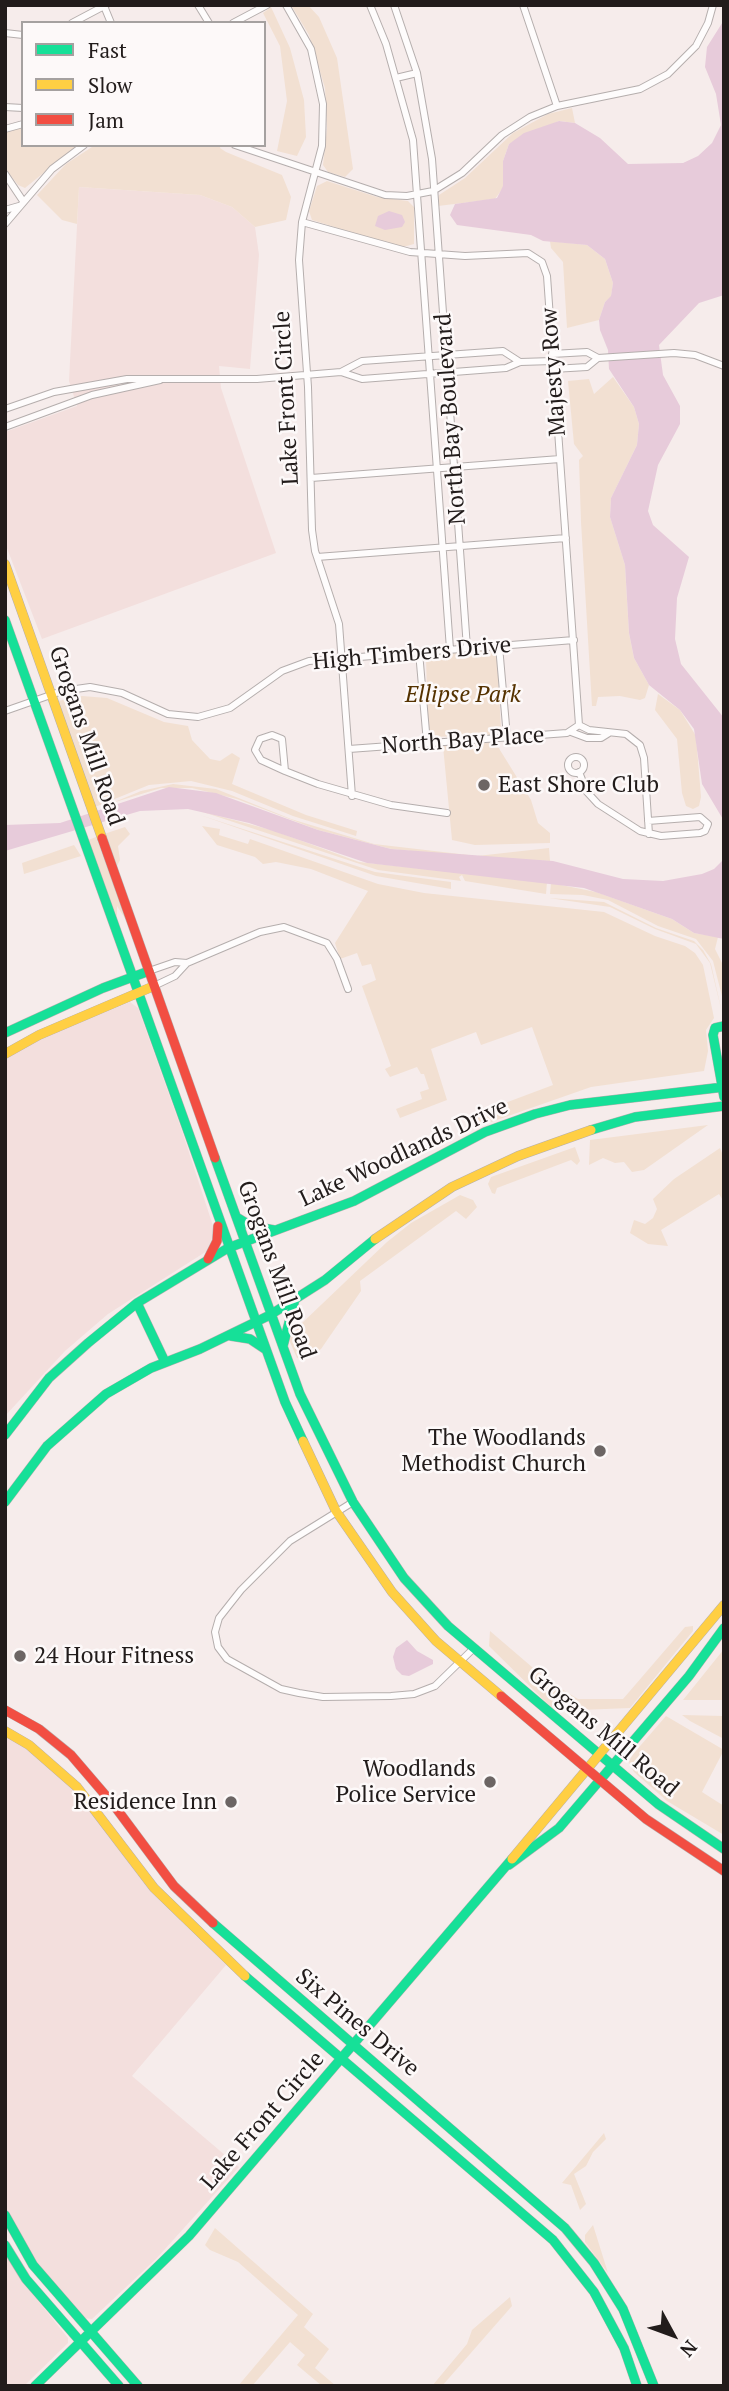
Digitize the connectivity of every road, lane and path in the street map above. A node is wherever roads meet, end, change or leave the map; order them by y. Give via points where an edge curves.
1 (198, 5) edge
2 (267, 5) edge
3 (286, 5) edge
4 (370, 5) edge
5 (394, 5) edge
6 (523, 5) edge
7 (713, 5) edge
8 (102, 6) edge
9 (76, 21) edge
10 (208, 21) edge
11 (237, 21) edge
12 (417, 73) junction
13 (396, 78) junction
14 (557, 106) junction
15 (81, 147) edge
16 (240, 147) edge
17 (315, 172) junction
18 (5, 174) edge
19 (433, 191) junction
20 (416, 194) junction
21 (21, 203) junction
22 (5, 210) edge
23 (302, 222) junction
24 (5, 224) edge
25 (421, 253) junction
26 (439, 254) junction
27 (575, 352) junction
28 (446, 355) junction
29 (428, 356) junction
30 (553, 357) junction
31 (598, 358) junction
32 (520, 362) junction
33 (724, 366) edge
34 (576, 368) junction
35 (553, 369) junction
36 (341, 372) junction
37 (448, 373) junction
38 (307, 374) junction
39 (429, 374) junction
40 (159, 380) junction
41 (86, 385) junction
42 (54, 392) junction
43 (89, 396) junction
44 (60, 407) junction
45 (5, 409) edge
46 (5, 427) edge
47 (561, 459) junction
48 (455, 467) junction
49 (436, 468) junction
50 (311, 478) junction
51 (566, 538) junction
52 (461, 546) junction
53 (443, 547) junction
54 (317, 557) junction
55 (5, 564) edge
56 (5, 620) edge
57 (574, 640) junction
58 (499, 646) junction
59 (467, 648) junction
60 (450, 649) junction
61 (419, 652) junction
62 (342, 657) junction
63 (52, 694) junction
64 (34, 701) junction
65 (5, 711) edge
66 (575, 729) junction
67 (507, 737) junction
68 (427, 743) junction
69 (349, 749) junction
70 (285, 771) junction
71 (579, 772) dead end
72 (352, 796) junction
73 (447, 813) dead end
74 (648, 821) junction
75 (649, 834) junction
76 (187, 963) junction
77 (149, 971) junction
78 (132, 977) junction
79 (154, 986) junction
80 (348, 989) dead end
81 (138, 993) junction
82 (33, 1019) junction
83 (724, 1026) edge
84 (5, 1033) edge
85 (39, 1035) junction
86 (720, 1053) edge
87 (5, 1054) edge
88 (722, 1087) edge
89 (724, 1097) edge
90 (724, 1105) edge
91 (218, 1218) junction
92 (237, 1218) junction
93 (279, 1230) junction
94 (246, 1242) junction
95 (228, 1248) junction
96 (208, 1260) junction
97 (295, 1299) junction
98 (136, 1303) junction
99 (124, 1313) junction
100 (270, 1315) junction
101 (144, 1320) junction
102 (256, 1323) junction
103 (229, 1335) junction
104 (283, 1348) junction
105 (265, 1349) junction
106 (164, 1362) junction
107 (5, 1435) edge
108 (5, 1502) edge
109 (353, 1502) junction
110 (336, 1511) junction
111 (724, 1605) edge
112 (724, 1628) edge
113 (473, 1649) junction
114 (461, 1664) junction
115 (5, 1710) edge
116 (5, 1731) edge
117 (599, 1754) junction
118 (71, 1755) junction
119 (612, 1765) junction
120 (58, 1768) junction
121 (586, 1768) junction
122 (600, 1780) junction
123 (696, 1831) junction
124 (685, 1846) junction
125 (724, 1849) edge
126 (154, 1860) junction
127 (505, 1868) junction
128 (141, 1870) junction
129 (724, 1871) edge
130 (233, 1943) junction
131 (222, 1955) junction
132 (353, 2046) junction
133 (342, 2058) junction
134 (5, 2215) edge
135 (5, 2245) edge
136 (91, 2332) junction
137 (81, 2342) junction
138 (638, 2342) junction
139 (624, 2348) junction
140 (35, 2386) edge
141 (119, 2386) edge
142 (138, 2386) edge
143 (637, 2386) edge
144 (654, 2386) edge

1 - 10 street
2 - 11 street
3 - 17 street, Lake Front Circle via 301,27 319,76 324,126
4 - 13 street, North Bay Boulevard
5 - 12 street, North Bay Boulevard
6 - 14 street
7 - 14 street via 696,46 668,74 640,89
8 - 9 street
12 - 13 street
12 - 19 street, North Bay Boulevard via 428,128
13 - 20 street, North Bay Boulevard via 410,124
14 - 19 street via 516,125 463,173
15 - 21 street via 52,169
16 - 17 street
17 - 20 street via 385,195
17 - 23 street, Lake Front Circle
18 - 21 street
19 - 20 street
19 - 26 street, North Bay Boulevard
20 - 25 street, North Bay Boulevard
21 - 22 street
21 - 24 street
23 - 25 street, Majesty Row
23 - 38 street, Lake Front Circle via 299,255
25 - 26 street, Majesty Row
25 - 29 street, North Bay Boulevard
26 - 28 street, North Bay Boulevard
26 - 30 street, Majesty Row via 522,252 539,258 546,271
27 - 30 street
27 - 31 street
27 - 34 street
28 - 29 street
28 - 32 street via 505,351
28 - 37 street, North Bay Boulevard
29 - 36 street via 362,361
29 - 39 street, North Bay Boulevard
30 - 32 street
30 - 35 street, Majesty Row
31 - 33 street via 691,355
31 - 34 street via 589,366
32 - 37 street via 506,368
34 - 35 street
35 - 47 street, Majesty Row
36 - 38 street
36 - 39 street via 360,379
37 - 39 street
37 - 48 street, North Bay Boulevard
38 - 40 street
38 - 50 street, Lake Front Circle
39 - 49 street, North Bay Boulevard
40 - 41 street
40 - 43 street
41 - 42 street
41 - 43 street
42 - 44 street
42 - 45 street
43 - 44 street
44 - 46 street
47 - 48 street
47 - 51 street, Majesty Row
48 - 49 street
48 - 52 street, North Bay Boulevard
49 - 50 street
49 - 53 street, North Bay Boulevard
50 - 54 street, Lake Front Circle
51 - 52 street
51 - 57 street, Majesty Row
52 - 53 street
52 - 59 street, North Bay Boulevard
53 - 54 street
53 - 60 street, North Bay Boulevard
54 - 62 street, Lake Front Circle via 337,618
55 - 63 main road, Grogans Mill Road
56 - 64 main road, Grogans Mill Road
57 - 58 street, High Timbers Drive
57 - 66 street, Majesty Row
58 - 59 street, High Timbers Drive
58 - 67 street
59 - 60 street, High Timbers Drive
60 - 61 street, High Timbers Drive
61 - 62 street, High Timbers Drive
61 - 68 street
62 - 63 street, High Timbers Drive via 291,667 230,708 198,718 168,714 106,689 73,688
62 - 69 street, Lake Front Circle
63 - 64 street, High Timbers Drive
63 - 77 main road, Grogans Mill Road
64 - 65 street, High Timbers Drive
64 - 78 main road, Grogans Mill Road
66 - 67 street, North Bay Place
66 - 74 street, North Bay Place via 626,734 642,750
67 - 68 street, North Bay Place
68 - 69 street, North Bay Place
69 - 72 street, Lake Front Circle
70 - 70 street via 282,739 272,734 260,739 255,747 259,759
70 - 72 street
71 - 75 street via 598,804
72 - 73 street
74 - 75 street, North Bay Place
74 - 75 street via 701,817 708,824 700,833
76 - 77 street
76 - 79 street via 175,976
76 - 80 street via 260,932 284,927 327,943
77 - 78 main road
77 - 79 main road, Grogans Mill Road
78 - 81 main road, Grogans Mill Road
78 - 82 main road
79 - 81 main road
79 - 92 main road, Grogans Mill Road
81 - 85 main road
81 - 91 main road, Grogans Mill Road
82 - 84 main road
82 - 85 main road
83 - 86 main road via 714,1030
85 - 87 main road
86 - 88 main road
88 - 89 main road
88 - 93 main road, Lake Woodlands Drive via 570,1105 535,1114 485,1132 354,1201
90 - 97 main road via 635,1117 519,1156 452,1187
91 - 95 main road, Grogans Mill Road
91 - 96 main road via 217,1241
92 - 93 main road via 251,1226
92 - 94 main road, Grogans Mill Road
93 - 94 main road, Lake Woodlands Drive
94 - 95 main road, Lake Woodlands Drive
94 - 100 main road, Grogans Mill Road
95 - 96 main road, Lake Woodlands Drive
95 - 102 main road, Grogans Mill Road
96 - 98 main road, Lake Woodlands Drive
97 - 100 main road
97 - 104 main road
98 - 99 main road, Lake Woodlands Drive
98 - 101 main road
99 - 101 main road
99 - 107 main road, Lake Woodlands Drive via 49,1378
100 - 102 main road
100 - 104 main road, Grogans Mill Road
101 - 106 main road
102 - 103 main road
102 - 105 main road, Grogans Mill Road
103 - 105 main road via 250,1339
103 - 106 main road
104 - 109 main road, Grogans Mill Road via 300,1394
105 - 110 main road, Grogans Mill Road
106 - 108 main road via 106,1394 73,1422 47,1446
109 - 110 street
109 - 113 main road, Grogans Mill Road via 404,1578
110 - 114 main road, Grogans Mill Road via 391,1592
110 - 114 street via 290,1541 219,1618 215,1632 227,1659 281,1689 323,1697 414,1694 435,1685
111 - 117 main road, Lake Front Circle
112 - 119 main road, Lake Front Circle
113 - 114 street
113 - 117 main road, Grogans Mill Road
114 - 121 main road, Grogans Mill Road
115 - 118 main road, Six Pines Drive
116 - 120 main road, Six Pines Drive
117 - 119 main road, Grogans Mill Road
117 - 121 main road, Lake Front Circle
118 - 120 main road
118 - 126 main road, Six Pines Drive
119 - 122 main road, Lake Front Circle
119 - 123 main road, Grogans Mill Road
120 - 128 main road, Six Pines Drive via 105,1820
121 - 122 main road, Grogans Mill Road
121 - 127 main road, Lake Front Circle
122 - 124 main road, Grogans Mill Road
122 - 127 main road, Lake Front Circle via 554,1833
123 - 124 main road
123 - 125 main road, Grogans Mill Road
124 - 129 main road, Grogans Mill Road
126 - 128 main road
126 - 130 main road, Six Pines Drive
127 - 132 main road, Lake Front Circle
128 - 131 main road, Six Pines Drive via 179,1916
130 - 131 main road
130 - 132 main road, Six Pines Drive
131 - 133 main road, Six Pines Drive
132 - 133 main road, Lake Front Circle
132 - 138 main road, Six Pines Drive via 565,2228 606,2280
133 - 136 main road, Lake Front Circle via 189,2236
133 - 139 main road, Six Pines Drive via 554,2240 594,2292
134 - 136 main road via 33,2265
135 - 137 main road via 26,2279
136 - 137 main road, Lake Front Circle
136 - 142 main road
137 - 140 main road, Lake Front Circle
137 - 141 main road
138 - 139 main road
138 - 144 main road, Six Pines Drive
139 - 143 main road, Six Pines Drive

